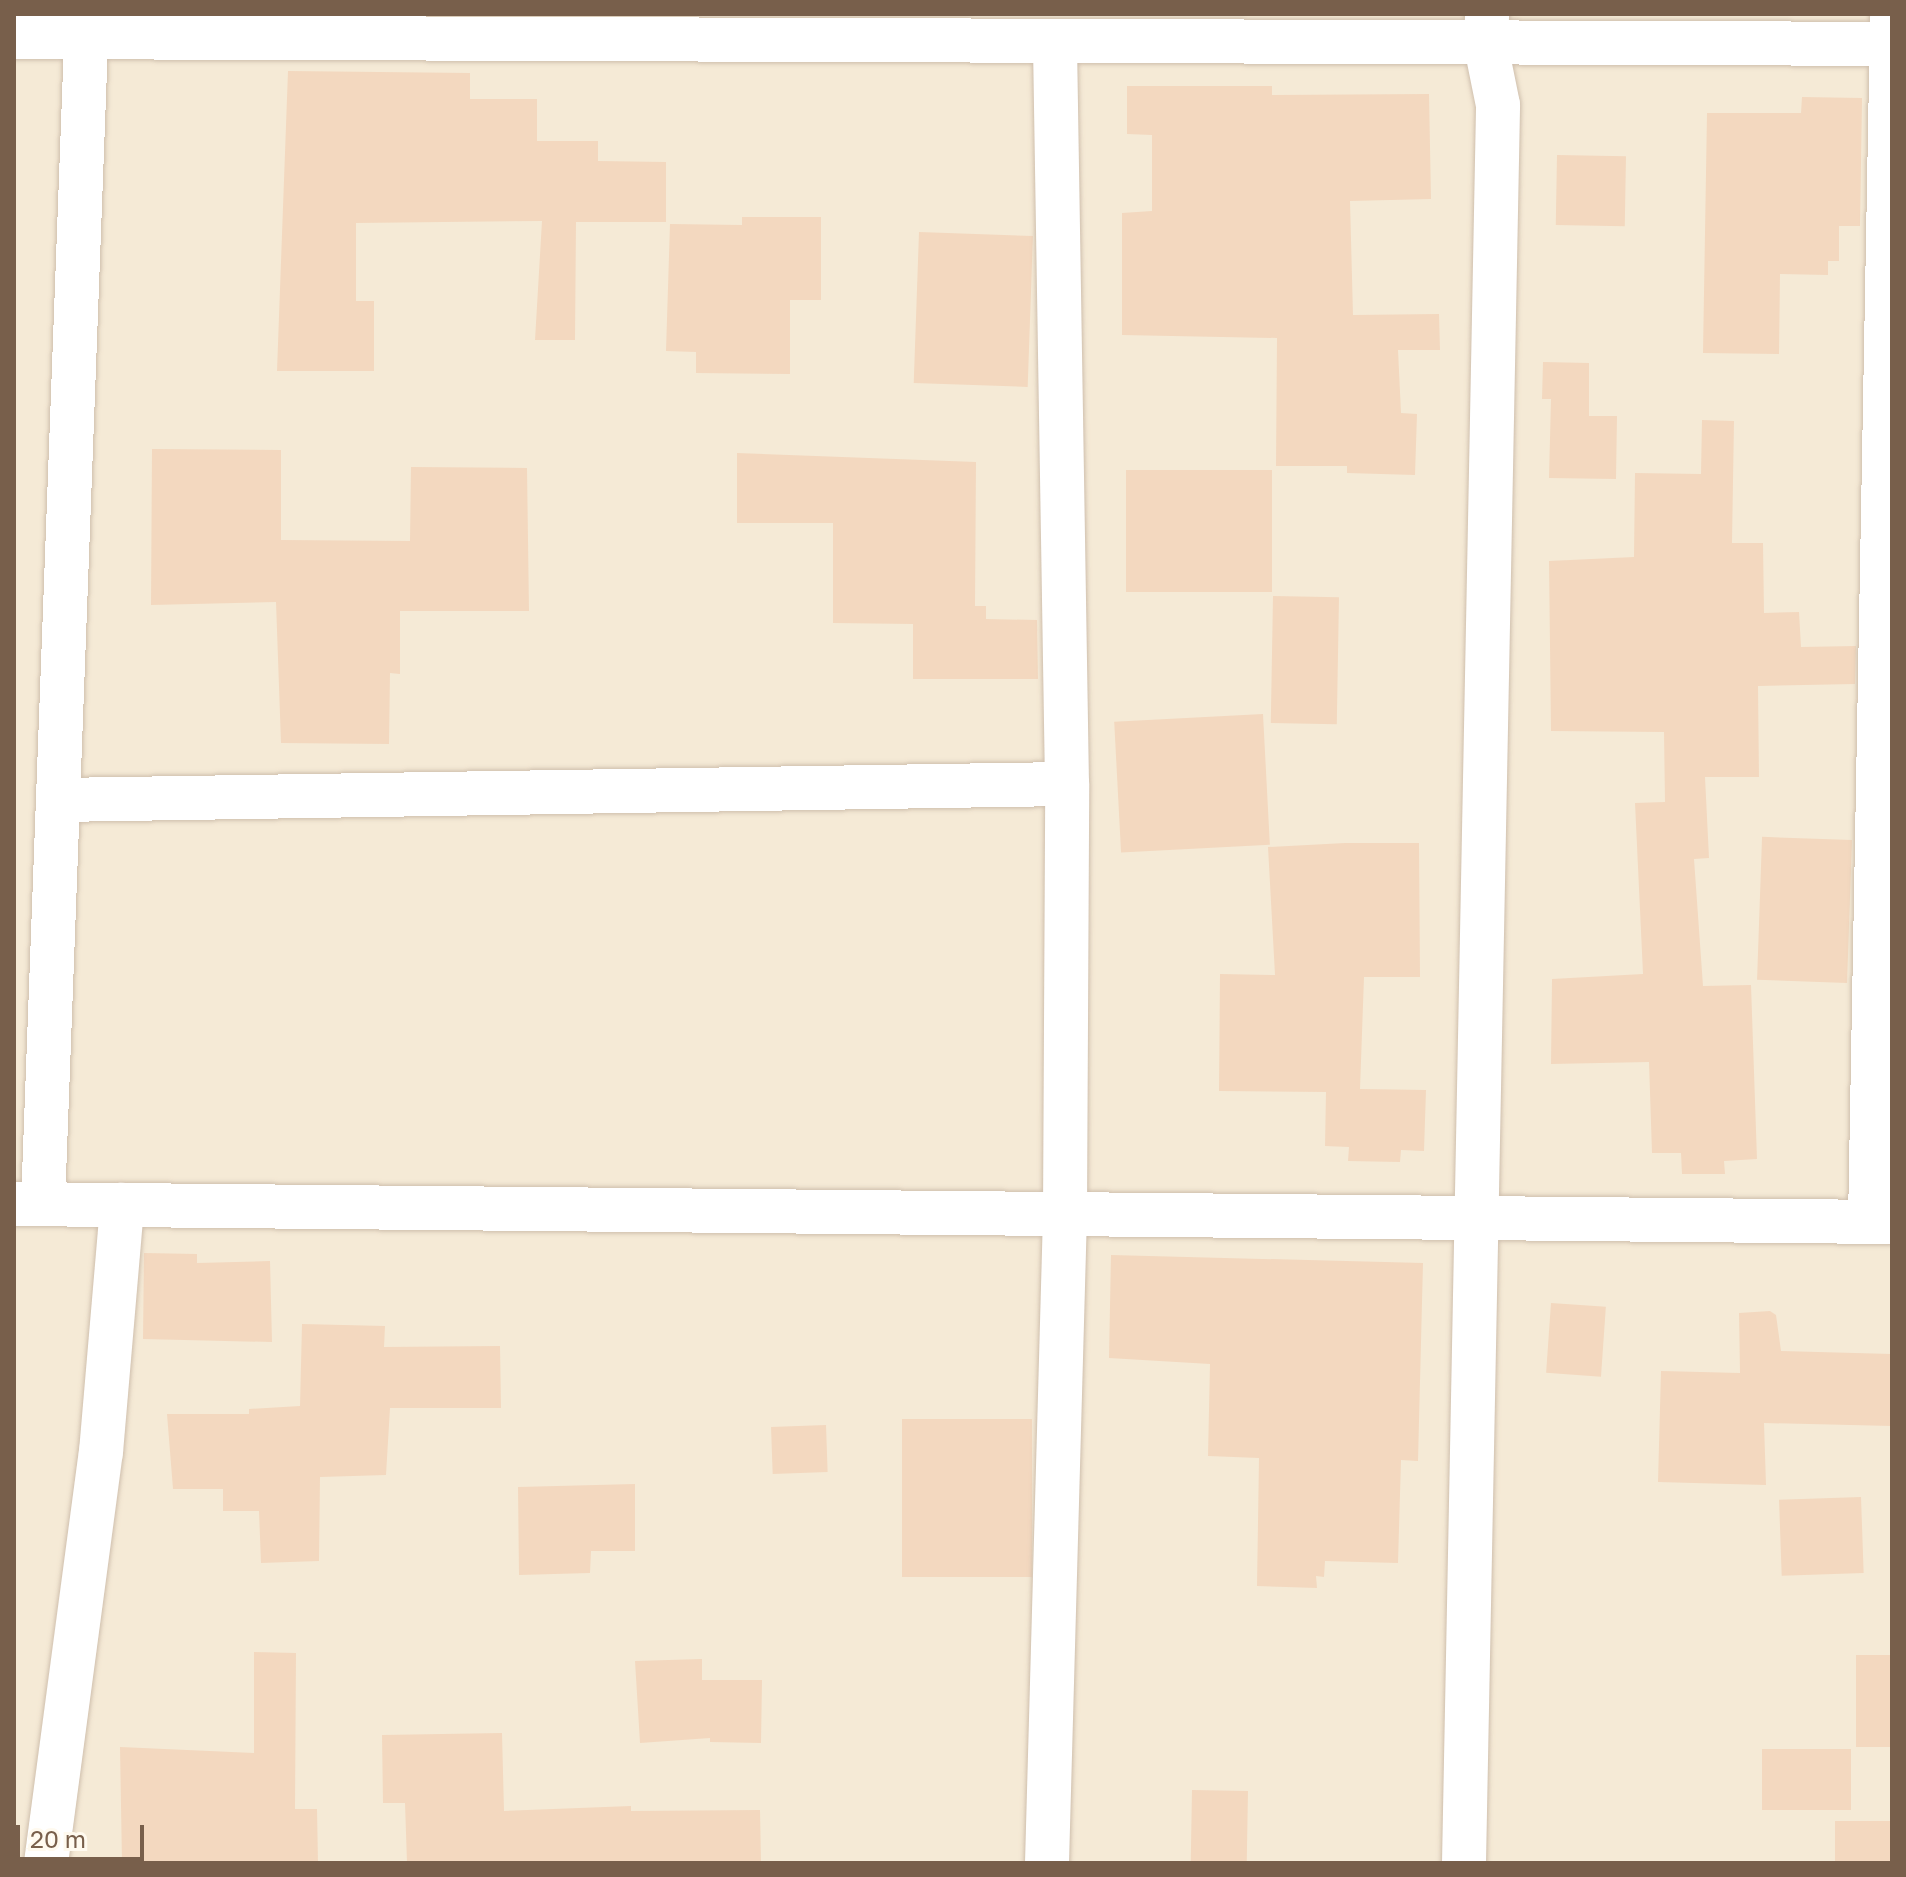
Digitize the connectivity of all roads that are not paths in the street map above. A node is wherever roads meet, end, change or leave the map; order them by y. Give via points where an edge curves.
1 (87, 26) edge
2 (1487, 30) edge
3 (1892, 35) edge
4 (14, 37) edge
5 (1055, 41) junction
6 (1067, 784) junction
7 (58, 800) junction
8 (28, 1204) edge
9 (122, 1205) junction
10 (1065, 1214) junction
11 (1473, 1218) junction
12 (1881, 1222) edge
13 (46, 1863) edge
14 (1047, 1863) edge
15 (1464, 1863) edge

1 - 4 street
1 - 5 street
1 - 7 street
2 - 3 street
2 - 5 street
2 - 11 street via 1498,105
3 - 12 street
5 - 6 street
6 - 7 street
6 - 10 street
7 - 8 street
8 - 9 street
9 - 10 street
9 - 13 street via 101,1452
10 - 11 street
10 - 14 street
11 - 12 street
11 - 15 street

